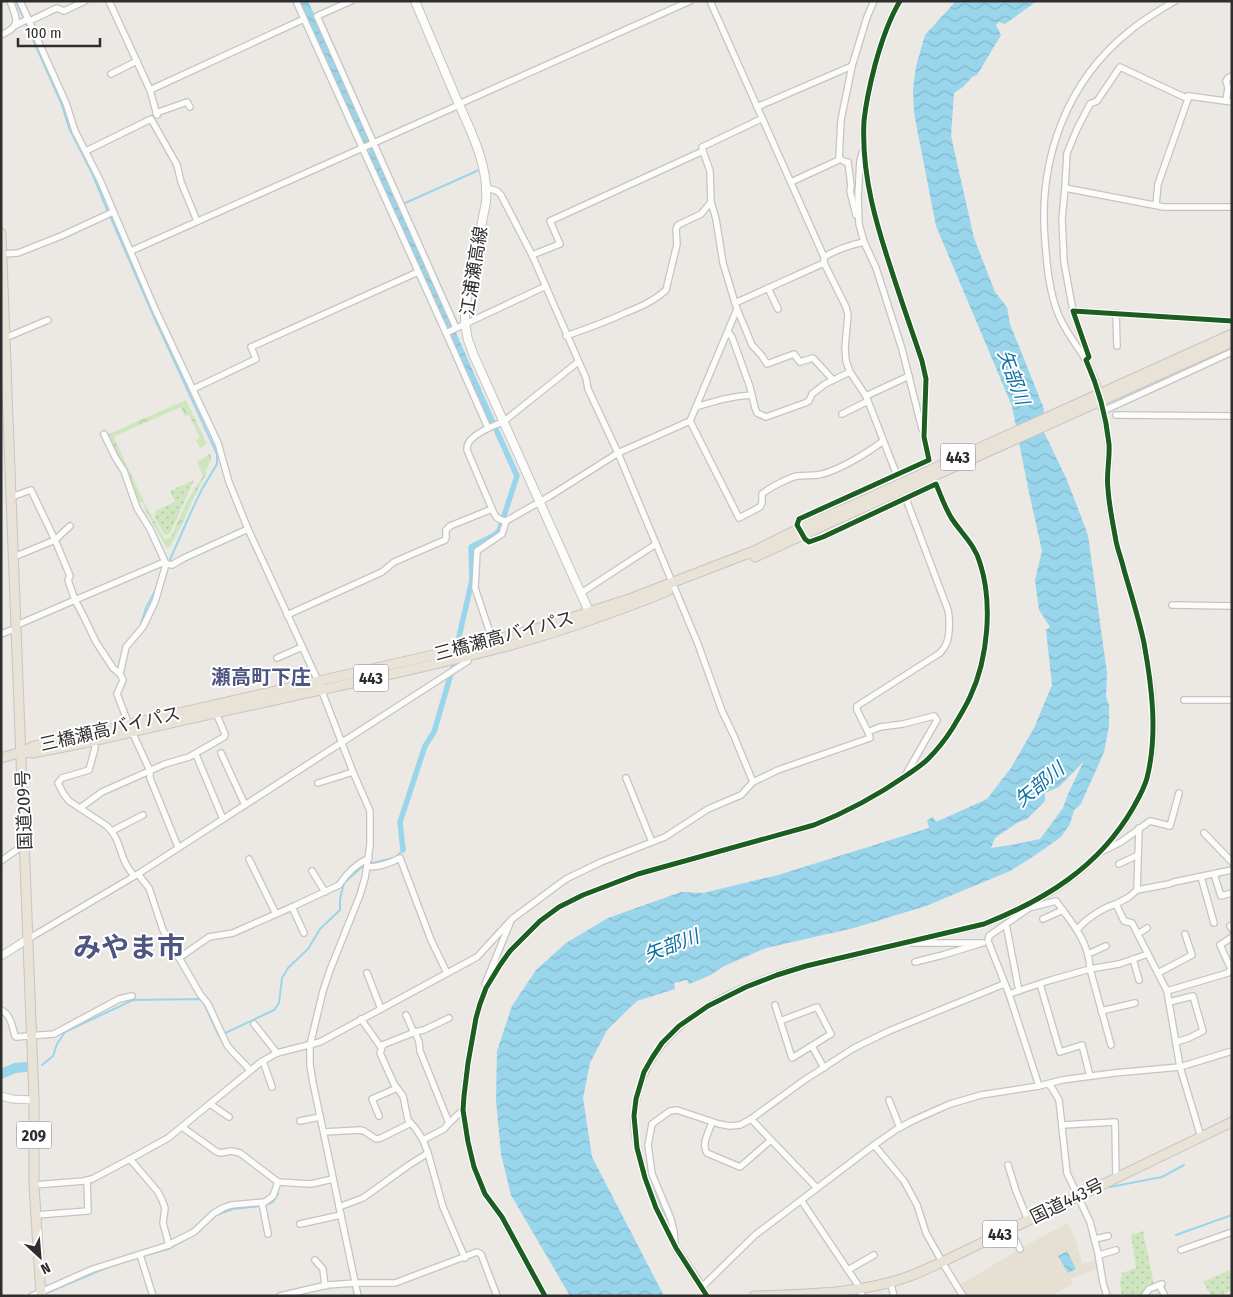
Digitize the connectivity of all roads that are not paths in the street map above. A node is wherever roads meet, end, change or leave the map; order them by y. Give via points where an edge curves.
1 (10, 1) edge
2 (20, 1) edge
3 (85, 1) edge
4 (110, 1) edge
5 (296, 1) edge
6 (351, 1) edge
7 (415, 1) edge
8 (690, 1) edge
9 (710, 1) edge
10 (874, 1) edge
11 (900, 1) edge
12 (1175, 1) edge
13 (304, 19) junction
14 (29, 20) junction
15 (16, 25) junction
16 (1, 35) edge
17 (137, 61) junction
18 (852, 66) junction
19 (111, 74) dead end
20 (1232, 76) edge
21 (150, 90) junction
22 (1189, 96) junction
23 (1229, 102) edge
24 (459, 104) junction
25 (190, 107) dead end
26 (757, 107) junction
27 (156, 113) junction
28 (151, 119) junction
29 (761, 119) junction
30 (374, 144) junction
31 (864, 146) junction
32 (364, 148) junction
33 (86, 151) junction
34 (703, 151) junction
35 (841, 159) junction
36 (791, 182) junction
37 (487, 188) junction
38 (1065, 188) junction
39 (711, 202) junction
40 (1156, 205) junction
41 (1232, 206) edge
42 (113, 212) junction
43 (197, 222) junction
44 (859, 224) junction
45 (1, 233) edge
46 (864, 242) junction
47 (131, 252) junction
48 (2, 254) edge
49 (532, 255) junction
50 (824, 260) junction
51 (418, 272) junction
52 (546, 286) junction
53 (768, 288) junction
54 (736, 306) junction
55 (778, 309) dead end
56 (1074, 310) junction
57 (1116, 313) junction
58 (48, 320) dead end
59 (1232, 321) edge
60 (465, 324) junction
61 (456, 328) junction
62 (447, 332) junction
63 (728, 332) junction
64 (566, 336) junction
65 (5, 338) junction
66 (1231, 343) edge
67 (1117, 346) dead end
68 (1086, 360) junction
69 (578, 362) junction
70 (1232, 362) edge
71 (850, 372) junction
72 (909, 376) junction
73 (833, 380) junction
74 (1097, 385) dead end
75 (193, 389) junction
76 (752, 395) junction
77 (867, 399) junction
78 (696, 407) junction
79 (842, 414) dead end
80 (1116, 415) dead end
81 (1232, 416) edge
82 (690, 420) junction
83 (503, 422) junction
84 (488, 428) junction
85 (104, 434) dead end
86 (924, 437) junction
87 (883, 441) junction
88 (618, 453) junction
89 (929, 460) junction
90 (897, 475) junction
91 (936, 484) junction
92 (11, 498) junction
93 (906, 499) junction
94 (540, 502) junction
95 (492, 509) junction
96 (503, 521) junction
97 (70, 526) dead end
98 (248, 529) junction
99 (800, 532) junction
100 (55, 540) junction
101 (656, 544) junction
102 (14, 557) junction
103 (169, 565) junction
104 (673, 586) junction
105 (581, 593) junction
106 (75, 600) junction
107 (1172, 605) dead end
108 (1232, 606) edge
109 (287, 615) junction
110 (591, 616) junction
111 (17, 626) junction
112 (1, 634) edge
113 (494, 645) junction
114 (302, 647) junction
115 (468, 656) junction
116 (277, 658) dead end
117 (120, 674) junction
118 (320, 685) junction
119 (1184, 700) dead end
120 (1232, 700) edge
121 (216, 713) junction
122 (130, 728) junction
123 (868, 732) junction
124 (94, 741) junction
125 (343, 743) junction
126 (22, 752) junction
127 (221, 753) dead end
128 (197, 757) dead end
129 (1, 758) edge
130 (150, 771) junction
131 (353, 772) junction
132 (905, 776) junction
133 (626, 778) dead end
134 (753, 782) junction
135 (318, 783) dead end
136 (1179, 793) dead end
137 (245, 805) junction
138 (80, 808) junction
139 (143, 815) dead end
140 (223, 819) junction
141 (1138, 828) junction
142 (112, 831) junction
143 (1204, 833) dead end
144 (652, 842) junction
145 (25, 847) junction
146 (178, 847) junction
147 (1099, 854) junction
148 (1138, 855) junction
149 (368, 858) junction
150 (248, 859) dead end
151 (1, 861) edge
152 (1232, 862) edge
153 (1118, 864) dead end
154 (367, 867) junction
155 (1232, 870) edge
156 (312, 871) dead end
157 (1214, 874) junction
158 (136, 875) junction
159 (1200, 877) junction
160 (1137, 890) junction
161 (324, 892) junction
162 (1232, 892) edge
163 (1116, 904) junction
164 (292, 907) junction
165 (1028, 907) junction
166 (1063, 910) junction
167 (276, 914) junction
168 (512, 919) junction
169 (1043, 919) dead end
170 (1214, 923) dead end
171 (1006, 924) junction
172 (1232, 925) edge
173 (1147, 928) dead end
174 (1232, 929) edge
175 (1077, 930) junction
176 (304, 933) dead end
177 (1138, 934) junction
178 (1185, 934) dead end
179 (1232, 937) edge
180 (28, 939) junction
181 (986, 942) junction
182 (905, 943) junction
183 (1106, 946) dead end
184 (1088, 954) junction
185 (1148, 954) junction
186 (1, 956) edge
187 (179, 958) junction
188 (1133, 959) junction
189 (915, 962) dead end
190 (1090, 969) junction
191 (367, 973) dead end
192 (448, 973) junction
193 (1158, 973) junction
194 (1139, 980) dead end
195 (1004, 984) junction
196 (1040, 984) junction
197 (486, 988) junction
198 (1019, 990) junction
199 (1167, 991) junction
200 (1009, 994) junction
201 (132, 996) dead end
202 (1169, 1002) junction
203 (1134, 1003) dead end
204 (775, 1005) dead end
205 (381, 1008) junction
206 (1, 1010) edge
207 (1101, 1011) junction
208 (406, 1015) dead end
209 (449, 1018) dead end
210 (361, 1019) junction
211 (780, 1020) junction
212 (254, 1024) dead end
213 (415, 1032) junction
214 (32, 1035) junction
215 (1176, 1042) junction
216 (1111, 1044) dead end
217 (310, 1045) junction
218 (382, 1045) junction
219 (812, 1046) junction
220 (1232, 1051) edge
221 (277, 1053) junction
222 (264, 1061) junction
223 (1180, 1067) junction
224 (824, 1068) junction
225 (250, 1070) junction
226 (1090, 1076) junction
227 (1048, 1084) junction
228 (1039, 1086) junction
229 (272, 1087) dead end
230 (397, 1088) junction
231 (1, 1096) edge
232 (34, 1100) junction
233 (888, 1100) dead end
234 (210, 1104) junction
235 (463, 1110) junction
236 (320, 1116) junction
237 (379, 1116) dead end
238 (229, 1117) dead end
239 (751, 1119) junction
240 (300, 1121) dead end
241 (712, 1122) junction
242 (1232, 1122) edge
243 (411, 1123) junction
244 (449, 1123) junction
245 (1062, 1125) junction
246 (182, 1127) junction
247 (900, 1128) junction
248 (324, 1132) junction
249 (1201, 1137) junction
250 (423, 1140) junction
251 (771, 1140) junction
252 (874, 1145) junction
253 (428, 1153) junction
254 (130, 1159) junction
255 (1008, 1165) dead end
256 (1116, 1178) junction
257 (333, 1179) junction
258 (87, 1180) junction
259 (278, 1182) junction
260 (34, 1185) junction
261 (817, 1188) junction
262 (1077, 1196) junction
263 (801, 1200) junction
264 (262, 1203) junction
265 (339, 1207) junction
266 (36, 1215) junction
267 (341, 1215) junction
268 (1028, 1220) junction
269 (300, 1224) dead end
270 (1010, 1229) junction
271 (1232, 1232) edge
272 (268, 1234) dead end
273 (1108, 1236) dead end
274 (1095, 1239) junction
275 (169, 1245) junction
276 (676, 1248) junction
277 (1020, 1249) dead end
278 (1116, 1250) dead end
279 (1181, 1250) dead end
280 (140, 1255) junction
281 (874, 1255) dead end
282 (1099, 1255) junction
283 (465, 1258) junction
284 (315, 1260) dead end
285 (941, 1260) junction
286 (848, 1270) junction
287 (356, 1283) junction
288 (892, 1285) dead end
289 (325, 1286) junction
290 (702, 1288) junction
291 (861, 1292) edge
292 (38, 1295) edge
293 (153, 1296) edge
294 (280, 1296) edge
295 (358, 1296) edge
296 (497, 1296) edge
297 (545, 1296) edge
298 (707, 1296) edge
299 (754, 1296) edge
300 (894, 1296) edge
301 (963, 1296) edge
302 (1107, 1296) edge
303 (1144, 1296) edge
304 (1165, 1296) edge

1 - 15 street via 17,18
2 - 14 street
3 - 14 street via 64,11 58,8
4 - 17 street
5 - 13 street
6 - 30 street via 318,16
7 - 24 main road, 江浦瀬高線
8 - 24 street
9 - 26 street
10 - 18 street
11 - 31 street via 890,19 868,89
12 - 68 street via 1132,28 1099,60 1070,103 1051,151 1045,190 1044,232 1052,297 1066,331
13 - 21 street
13 - 32 street
14 - 15 street
14 - 33 street
15 - 16 street
17 - 19 street
17 - 21 street
18 - 26 street
18 - 35 street via 842,120
20 - 23 street via 1226,81
21 - 27 street
22 - 23 street
22 - 38 street via 1184,97 1120,66 1097,100 1090,104 1077,129 1067,153
22 - 40 street via 1158,184
24 - 30 street
24 - 37 main road, 江浦瀬高線 via 482,161
25 - 27 street via 187,102
26 - 29 street
27 - 28 street via 157,116
28 - 33 street
28 - 43 street via 176,165
29 - 34 street via 702,147
29 - 36 street
30 - 32 street
30 - 61 street
31 - 44 street via 860,160
31 - 86 street via 868,184 880,236 926,378
32 - 43 street
32 - 51 street
33 - 42 street
34 - 39 street via 710,171
34 - 49 street via 550,221 560,244
35 - 36 street
35 - 44 street via 848,162 850,191
36 - 50 street
37 - 49 street via 501,195
37 - 60 main road, 江浦瀬高線 via 465,308
38 - 40 street
38 - 56 street via 1062,219 1064,262
39 - 54 street via 723,263
39 - 64 street via 701,214 678,225 666,290 661,295 630,312
40 - 41 street
42 - 47 street
42 - 48 street via 18,253
43 - 47 street
44 - 46 street
45 - 48 highway, 国道209号 / 209
46 - 50 street via 834,252
46 - 72 street via 876,268
47 - 75 street
48 - 65 highway, 国道209号 / 209
49 - 52 street
50 - 53 street
50 - 71 street via 846,307 845,347
51 - 62 street
51 - 75 street via 251,347 256,359
52 - 60 street
52 - 64 street
53 - 54 street
53 - 55 street
54 - 63 street
54 - 73 street via 752,345 767,364 794,354 800,362 813,358
56 - 57 street
56 - 68 street via 1089,356
57 - 59 street
57 - 67 street
58 - 65 street
59 - 66 street
60 - 61 street
60 - 83 main road, 江浦瀬高線 via 474,356
61 - 62 street
62 - 84 street
63 - 76 street
63 - 78 street
64 - 69 street
65 - 92 highway, 国道209号 / 209
66 - 70 street
66 - 99 highway, 三橋瀬高バイパス / 443, bridge
66 - 147 street via 1103,410 1109,445 1108,489 1116,543 1143,641 1151,689 1153,741 1143,789 1119,830
68 - 74 street
69 - 83 street
69 - 88 street
71 - 73 street
71 - 77 street
72 - 77 street
72 - 86 street
73 - 76 street via 812,394 809,401 766,418 757,413
75 - 98 street via 218,443
76 - 78 street via 732,396
77 - 79 street
77 - 87 street
78 - 82 street
80 - 81 street
82 - 87 street via 739,518 760,507 762,494 767,490 796,476 817,475 836,468
82 - 88 street
83 - 84 street
83 - 94 main road, 江浦瀬高線
84 - 95 street via 470,440 467,450
85 - 103 street via 130,484 137,508
86 - 89 street
87 - 90 street
88 - 94 street
88 - 101 street
89 - 90 street
89 - 91 street
90 - 93 street
90 - 99 street via 799,519
91 - 93 street
91 - 132 street via 945,507 975,549 980,563 987,601 984,646 971,696 960,717 933,754
92 - 100 street via 31,490
92 - 102 highway, 国道209号 / 209
93 - 99 street via 809,542
93 - 123 street via 948,610 948,640 940,653 857,706
94 - 96 street
94 - 105 main road, 江浦瀬高線
95 - 96 street via 496,518
95 - 109 street via 450,526 445,540
96 - 113 street via 502,534 476,551 475,588
97 - 100 street
98 - 103 street
98 - 109 street
99 - 104 highway, 三橋瀬高バイパス / 443
100 - 102 street
100 - 106 street via 70,576 68,580
101 - 104 street
101 - 105 street
102 - 111 highway, 国道209号 / 209
103 - 106 street via 162,563
103 - 117 street via 143,627 126,647
104 - 110 highway, 三橋瀬高バイパス / 443 via 634,605
104 - 134 street
105 - 110 main road, 江浦瀬高線
106 - 111 street
106 - 117 street via 96,642
107 - 108 street
109 - 114 street
110 - 113 highway, 三橋瀬高バイパス / 443
111 - 112 street
111 - 126 highway, 国道209号 / 209
113 - 115 highway, 三橋瀬高バイパス / 443
113 - 118 highway, 三橋瀬高バイパス / 443 via 464,648
114 - 116 street
114 - 118 street
115 - 118 highway, 三橋瀬高バイパス / 443
115 - 125 street via 468,662
117 - 122 street via 123,680 117,694
118 - 121 highway, 三橋瀬高バイパス / 443
118 - 122 highway, 三橋瀬高バイパス / 443
118 - 125 street
119 - 120 street
121 - 122 highway, 三橋瀬高バイパス / 443
121 - 130 street via 224,737 189,757
122 - 124 highway, 三橋瀬高バイパス / 443
122 - 126 highway, 三橋瀬高バイパス / 443 via 34,746
122 - 130 street
123 - 132 street via 934,716 938,720
123 - 134 street via 870,738
124 - 126 highway, 三橋瀬高バイパス / 443 via 33,753
124 - 138 street via 89,770 62,778 58,783 69,801
125 - 131 street
125 - 137 street
126 - 129 highway, 443
126 - 145 highway, 国道209号 / 209
127 - 137 street
128 - 140 street
130 - 138 street via 102,792
130 - 146 street
131 - 135 street
131 - 149 street via 370,811
132 - 197 street via 834,818 638,874 583,894 540,921 510,951
133 - 144 street
134 - 144 street via 741,795 708,809
136 - 141 street via 1170,826 1150,821
137 - 140 street
138 - 142 street
139 - 142 street
140 - 146 street
141 - 147 street
141 - 148 street
142 - 158 street via 125,863
143 - 152 street
144 - 168 street via 566,880
145 - 151 street
145 - 180 highway, 国道209号 / 209
146 - 158 street
147 - 165 street
148 - 153 street
148 - 160 street
149 - 154 street
149 - 161 street via 339,885
150 - 167 street
154 - 192 street via 390,864 400,858 431,940
154 - 217 street via 360,895 325,984
155 - 157 street
156 - 161 street
157 - 159 street
157 - 162 street via 1221,896
158 - 180 street
158 - 187 street via 149,888 163,930
159 - 160 street
159 - 170 street
160 - 163 street
161 - 164 street
163 - 175 street via 1082,923
163 - 177 street via 1124,920 1132,923
164 - 167 street
164 - 176 street
165 - 166 street via 1056,901
165 - 171 street
165 - 182 street via 984,924
166 - 169 street
166 - 175 street
167 - 187 street via 233,933 209,937
168 - 192 street via 477,957
168 - 197 street
171 - 181 street
171 - 198 street
172 - 174 street
173 - 177 street
175 - 184 street
177 - 185 street
178 - 193 street via 1192,955
179 - 199 street via 1220,945 1231,969 1228,974
180 - 186 street
180 - 214 highway, 国道209号 / 209
181 - 182 street
181 - 189 street
181 - 195 street
182 - 276 street via 806,966 746,987 702,1010 662,1043 644,1072 636,1099 634,1127 645,1178
183 - 184 street
184 - 190 street
185 - 188 street
185 - 193 street
187 - 225 street via 208,1004 227,1045
188 - 190 street
188 - 194 street
190 - 196 street
190 - 207 street
191 - 205 street
192 - 205 street
193 - 199 street
195 - 200 street
195 - 224 street via 889,1030
196 - 198 street
196 - 226 street via 1060,1052 1082,1045
197 - 235 street via 474,1025
198 - 200 street
199 - 202 street
200 - 228 street
201 - 214 street via 119,999 54,1034
202 - 215 street
202 - 215 street via 1193,996 1203,1030
203 - 207 street
204 - 211 street
205 - 210 street
206 - 214 street via 6,1012 16,1037
207 - 216 street
208 - 213 street
209 - 213 street
210 - 217 street
210 - 218 street
211 - 219 street via 792,1058
211 - 219 street via 817,1007 831,1034
212 - 221 street
213 - 218 street
213 - 244 street
214 - 232 highway, 国道209号 / 209
215 - 223 street
217 - 221 street
217 - 236 street via 310,1066
218 - 230 street via 380,1053
219 - 224 street
220 - 223 street
221 - 222 street
222 - 225 street
222 - 229 street
223 - 226 street
223 - 249 street
224 - 239 street
225 - 234 street
226 - 227 street
227 - 228 street
227 - 245 street via 1059,1100
228 - 247 street via 981,1095 950,1104
230 - 237 street via 372,1099
230 - 243 street via 403,1096
231 - 232 street via 12,1100
232 - 260 highway, 国道209号 / 209
233 - 247 street
234 - 238 street
234 - 246 street
235 - 244 street
235 - 297 street via 468,1142 485,1194 502,1217
236 - 240 street
236 - 248 street
239 - 241 street via 730,1126
239 - 251 street
241 - 251 street via 704,1149 740,1167
241 - 276 street via 677,1110 670,1111 652,1124 648,1145 652,1174 671,1218
242 - 249 highway, 国道443号 / 443
243 - 248 street via 376,1139 364,1131
243 - 250 street
244 - 250 street
245 - 256 street via 1115,1122
245 - 262 street via 1067,1173
246 - 254 street
246 - 259 street via 217,1152 240,1154
247 - 252 street
248 - 257 street
249 - 256 highway, 国道443号 / 443
250 - 253 street
251 - 261 street
252 - 261 street
252 - 285 street via 904,1182
253 - 265 street via 363,1198
253 - 283 street via 443,1207
254 - 258 street
254 - 275 street via 158,1192 164,1208 163,1223
255 - 268 street
256 - 262 highway, 国道443号 / 443
257 - 259 street via 311,1184
257 - 265 street
258 - 260 street
258 - 266 street via 88,1211
259 - 264 street via 273,1196
260 - 266 highway, 国道209号 / 209
261 - 263 street
262 - 268 highway, 国道443号 / 443
262 - 274 street
263 - 286 street
263 - 290 street via 755,1235
264 - 272 street
264 - 275 street via 223,1208 194,1232
265 - 267 street
266 - 292 highway, 国道209号 / 209
267 - 269 street
267 - 287 street
268 - 270 highway, 国道443号 / 443
270 - 277 street
270 - 285 highway, 国道443号 / 443
271 - 279 street
273 - 274 street
274 - 282 street
275 - 280 street
276 - 290 street
278 - 282 street
280 - 292 street via 93,1269
280 - 293 street
281 - 286 street
282 - 302 street
283 - 287 street via 395,1283
283 - 296 street via 478,1252 481,1254
284 - 289 street via 323,1269
285 - 291 highway, 国道443号 / 443 via 909,1276
285 - 301 street
286 - 291 street
287 - 289 street
287 - 295 street
288 - 300 street
289 - 294 street
290 - 298 street
291 - 299 highway, 国道443号 / 443
303 - 304 street via 1149,1289 1161,1284

